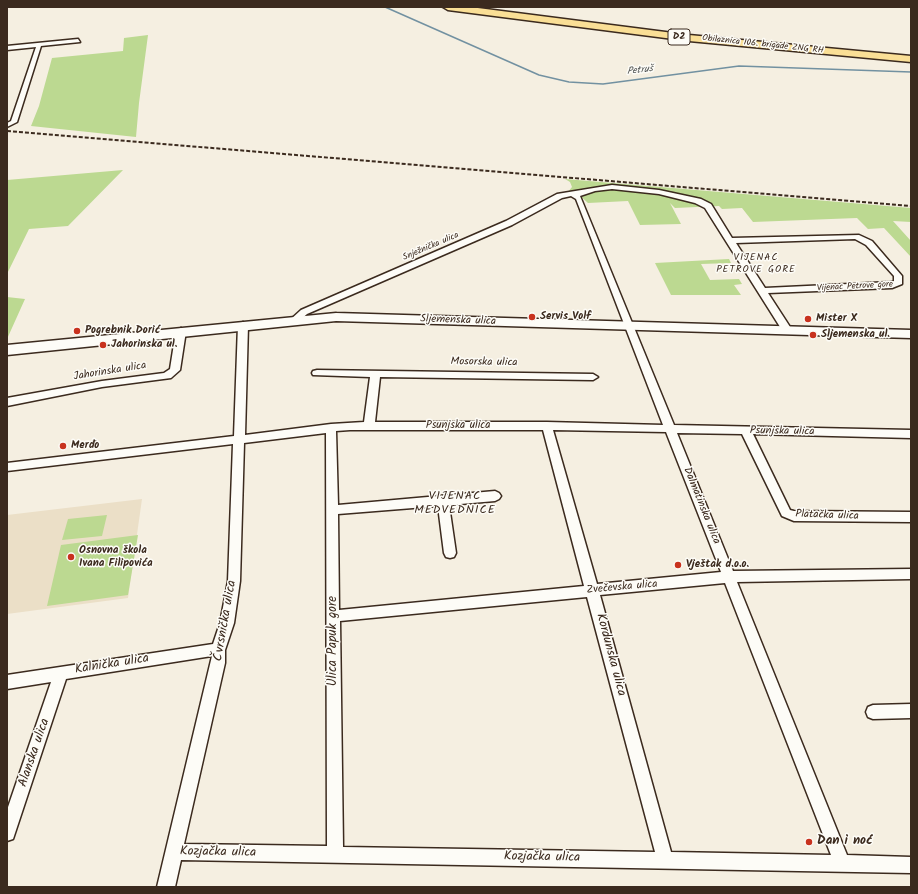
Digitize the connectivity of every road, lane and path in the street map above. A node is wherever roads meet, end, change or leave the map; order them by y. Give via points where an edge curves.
1 (448, 7) edge
2 (467, 7) edge
3 (78, 41) dead end
4 (39, 45) junction
5 (7, 48) edge
6 (911, 56) edge
7 (911, 59) edge
8 (7, 125) edge
9 (575, 195) junction
10 (730, 241) junction
11 (762, 291) junction
12 (295, 320) junction
13 (243, 325) junction
14 (630, 326) junction
15 (787, 330) junction
16 (181, 331) junction
17 (911, 334) edge
18 (7, 350) edge
19 (318, 373) dead end
20 (375, 373) junction
21 (593, 377) dead end
22 (7, 402) edge
23 (369, 426) junction
24 (547, 426) junction
25 (331, 428) junction
26 (671, 429) junction
27 (746, 431) junction
28 (911, 434) edge
29 (238, 440) junction
30 (7, 467) edge
31 (495, 496) dead end
32 (443, 501) junction
33 (333, 510) junction
34 (911, 518) edge
35 (450, 553) dead end
36 (911, 574) edge
37 (729, 577) junction
38 (592, 590) junction
39 (334, 616) junction
40 (218, 650) junction
41 (60, 674) junction
42 (7, 682) edge
43 (911, 711) edge
44 (874, 712) dead end
45 (7, 833) edge
46 (173, 852) junction
47 (335, 855) junction
48 (665, 860) junction
49 (842, 863) junction
50 (911, 865) edge
51 (166, 887) edge

1 - 7 highway, Obilaznica 106. brigade ZNG RH / D2 via 689,38
2 - 6 highway, Obilaznica 106. brigade ZNG RH / D2 via 698,36
3 - 4 street
4 - 5 street
4 - 8 street via 20,97 14,122
9 - 10 street via 612,187 659,192 698,201 708,206
9 - 12 street, Snježnička ulica via 560,196 496,229 304,312
9 - 14 street, Dalmatinska ulica via 581,200
10 - 11 street
10 - 11 street, Vijenac Petrove gore via 856,237 869,243 900,279 897,284 892,285
11 - 15 street
12 - 13 street, Sljemenska ulica
12 - 14 street, Sljemenska ulica via 352,318
13 - 16 street, Sljemenska ulica
13 - 29 street, Čvrsnička ulica
14 - 15 street, Sljemenska ulica
14 - 26 street, Dalmatinska ulica
15 - 17 street, Sljemenska ulica
16 - 18 street, Sljemenska ulica
16 - 22 street, Jahorinska ulica via 175,370 167,376 102,384
19 - 20 street, Mosorska ulica
20 - 21 street, Mosorska ulica
20 - 23 street
23 - 24 street, Psunjska ulica
23 - 25 street, Psunjska ulica
24 - 26 street, Psunjska ulica
24 - 38 street, Kordunska ulica
25 - 29 street, Psunjska ulica
25 - 33 street, Ulica Papuk gore
26 - 27 street, Psunjska ulica
26 - 37 street, Dalmatinska ulica
27 - 28 street, Psunjska ulica
27 - 34 street, Platačka ulica via 786,513 794,516
29 - 30 street, Psunjska ulica
29 - 40 street, Čvrsnička ulica via 234,581 227,623
31 - 32 street
32 - 33 street
32 - 35 street
33 - 39 street, Ulica Papuk gore
36 - 37 street, Zvečevska ulica
37 - 38 street, Zvečevska ulica
37 - 49 street, Dalmatinska ulica
38 - 39 street, Zvečevska ulica
38 - 48 street, Kordunska ulica
39 - 47 street, Ulica Papuk gore
40 - 41 street, Kalnička ulica
40 - 46 street, Čvrsnička ulica via 218,663
41 - 42 street, Kalnička ulica
41 - 45 street, Alanska ulica
43 - 44 street
46 - 47 street, Kozjačka ulica
46 - 51 street, Čvrsnička ulica
47 - 48 street, Kozjačka ulica
48 - 49 street, Kozjačka ulica
49 - 50 street, Kozjačka ulica

